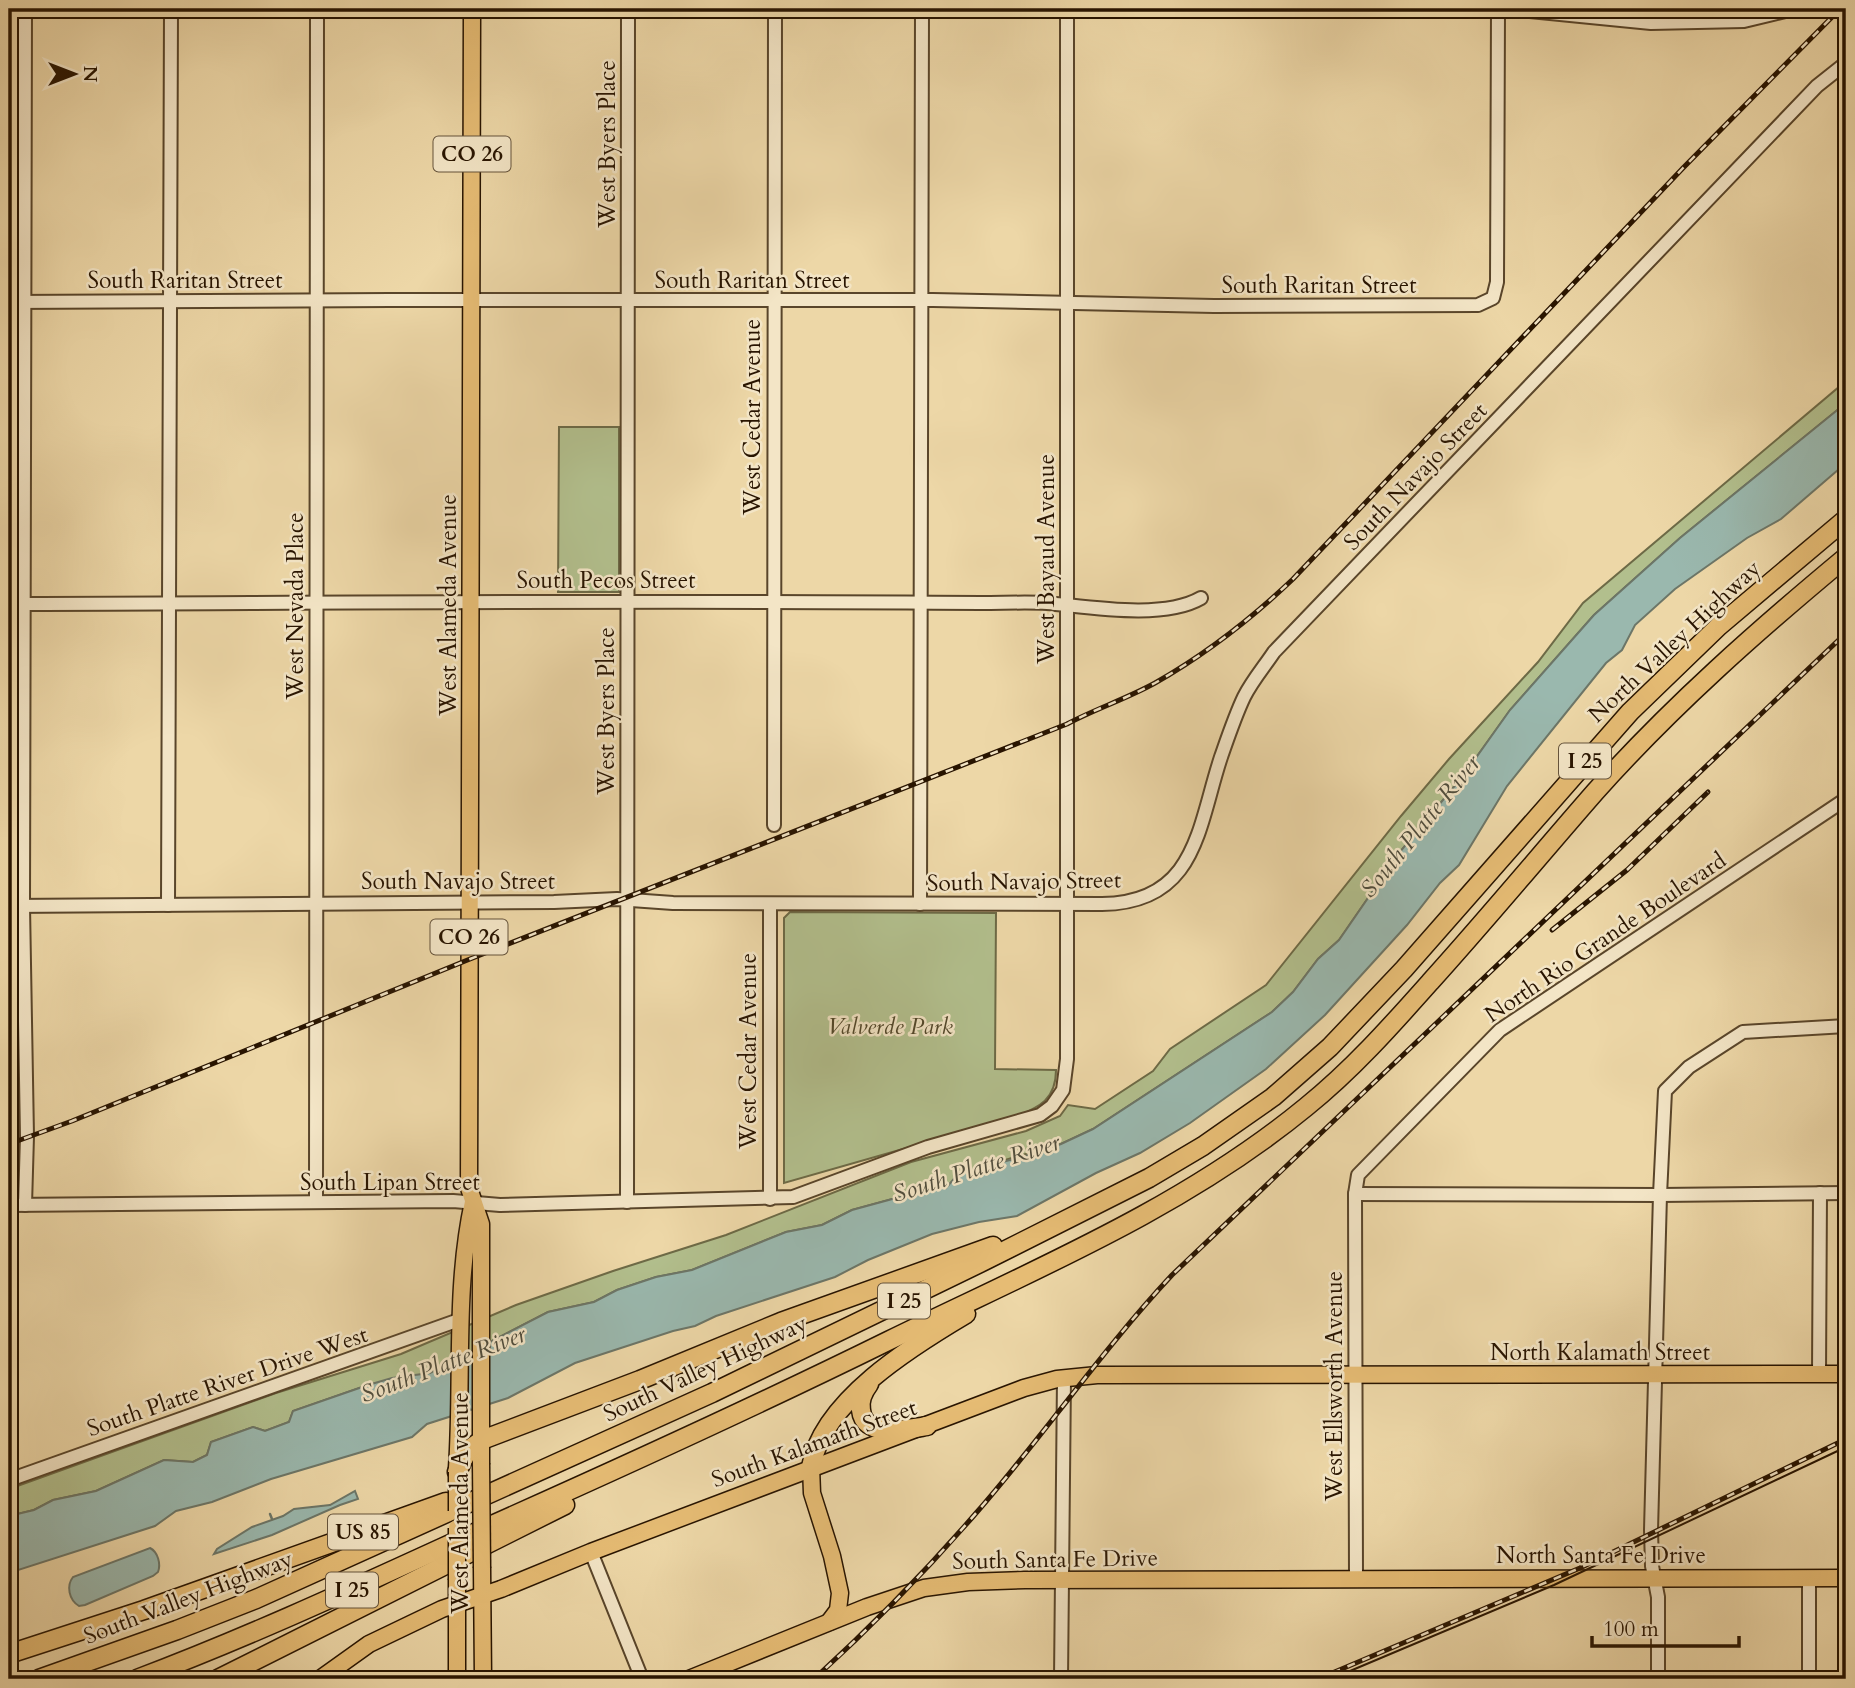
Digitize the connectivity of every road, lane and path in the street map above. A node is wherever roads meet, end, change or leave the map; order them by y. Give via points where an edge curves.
1 (24, 9) edge
2 (171, 9) edge
3 (317, 9) edge
4 (472, 9) edge
5 (628, 9) edge
6 (775, 9) edge
7 (922, 9) edge
8 (1067, 9) edge
9 (1498, 9) edge
10 (1510, 9) edge
11 (1794, 9) edge
12 (1846, 63) edge
13 (317, 300) junction
14 (471, 300) junction
15 (775, 300) junction
16 (922, 300) junction
17 (169, 301) junction
18 (628, 301) junction
19 (9, 302) edge
20 (23, 302) junction
21 (1068, 304) junction
22 (1846, 519) edge
23 (1846, 557) edge
24 (1201, 598) dead end
25 (627, 601) junction
26 (775, 601) junction
27 (316, 602) junction
28 (471, 602) junction
29 (169, 603) junction
30 (922, 603) junction
31 (9, 604) edge
32 (23, 604) junction
33 (1067, 606) junction
34 (1846, 799) edge
35 (774, 825) dead end
36 (627, 899) junction
37 (316, 903) junction
38 (469, 903) junction
39 (770, 904) junction
40 (920, 904) junction
41 (1067, 904) junction
42 (168, 905) junction
43 (9, 906) edge
44 (23, 906) junction
45 (1846, 1026) edge
46 (1350, 1027) joint
47 (1820, 1193) junction
48 (1846, 1193) edge
49 (1355, 1194) junction
50 (1660, 1195) junction
51 (770, 1199) junction
52 (316, 1202) junction
53 (473, 1202) junction
54 (627, 1202) junction
55 (9, 1205) edge
56 (24, 1205) junction
57 (1094, 1205) junction
58 (1042, 1267) junction
59 (459, 1320) junction
60 (1819, 1374) junction
61 (1846, 1374) edge
62 (1654, 1375) junction
63 (1354, 1376) junction
64 (1064, 1378) junction
65 (872, 1379) junction
66 (712, 1394) junction
67 (725, 1420) junction
68 (928, 1426) junction
69 (482, 1440) junction
70 (811, 1467) junction
71 (457, 1472) junction
72 (9, 1480) edge
73 (591, 1552) junction
74 (1809, 1577) junction
75 (1846, 1577) edge
76 (1356, 1578) junction
77 (1655, 1578) junction
78 (1061, 1580) junction
79 (483, 1595) junction
80 (457, 1603) junction
81 (829, 1622) junction
82 (9, 1654) edge
83 (40, 1679) edge
84 (136, 1679) edge
85 (218, 1679) edge
86 (320, 1679) edge
87 (457, 1679) edge
88 (483, 1679) edge
89 (642, 1679) edge
90 (689, 1679) edge
91 (1062, 1679) edge
92 (1658, 1679) edge
93 (1809, 1679) edge

1 - 20 street
2 - 17 street
3 - 13 street, West Nevada Place
4 - 14 main road, West Alameda Avenue / CO 26
5 - 18 street, West Byers Place
6 - 15 street, West Cedar Avenue
7 - 16 street
8 - 21 street, West Bayaud Avenue
9 - 21 street, South Raritan Street via 1498,273 1493,298 1471,306
10 - 11 street via 1651,23 1744,21
12 - 41 street, South Navajo Street via 1817,86 1274,652 1245,695 1199,838 1181,870 1135,899
13 - 14 street, South Raritan Street
13 - 17 street, South Raritan Street
13 - 27 street, West Nevada Place
14 - 18 street, South Raritan Street
14 - 28 main road, West Alameda Avenue / CO 26
15 - 16 street, South Raritan Street
15 - 18 street, South Raritan Street
15 - 26 street, West Cedar Avenue
16 - 21 street, South Raritan Street
16 - 30 street
17 - 20 street, South Raritan Street
17 - 29 street
18 - 25 street, West Byers Place
19 - 20 street, South Raritan Street
20 - 32 street
21 - 33 street, West Bayaud Avenue
22 - 46 highway, North Valley Highway / I 25 via 1719,626 1639,702
23 - 58 highway, I 25 via 1726,658 1664,718 1434,978 1305,1109 1233,1161
24 - 33 street, South Pecos Street via 1168,609
25 - 26 street, South Pecos Street
25 - 28 street, South Pecos Street
25 - 36 street, West Byers Place
26 - 30 street, South Pecos Street
26 - 35 street, West Cedar Avenue
27 - 28 street, South Pecos Street
27 - 29 street, South Pecos Street
27 - 37 street, West Nevada Place
28 - 38 main road, West Alameda Avenue / CO 26
29 - 32 street, South Pecos Street
29 - 42 street
30 - 33 street, South Pecos Street
30 - 40 street
31 - 32 street, South Pecos Street
32 - 44 street
33 - 41 street, West Bayaud Avenue
34 - 49 street, North Rio Grande Boulevard via 1500,1030 1358,1175
36 - 38 street, South Navajo Street
36 - 39 street, South Navajo Street
36 - 54 street, West Byers Place
37 - 38 street, South Navajo Street
37 - 42 street, South Navajo Street
37 - 52 street, West Nevada Place
38 - 53 main road, West Alameda Avenue / CO 26 via 469,1188
39 - 40 street, South Navajo Street
39 - 51 street, West Cedar Avenue
40 - 41 street, South Navajo Street
41 - 51 street, West Bayaud Avenue via 1066,1074 1063,1090 1052,1106 1034,1118 928,1147 793,1197
42 - 44 street, South Navajo Street
43 - 44 street, South Navajo Street
44 - 56 street
45 - 50 street via 1743,1032 1689,1067 1665,1091
46 - 57 highway, South Valley Highway / I 25 via 1294,1080 1240,1122 1167,1168
47 - 48 street
47 - 50 street
47 - 60 street
49 - 50 street
49 - 63 street, West Ellsworth Avenue
50 - 62 street
51 - 54 street, South Lipan Street
52 - 53 street, South Lipan Street
52 - 56 street, South Lipan Street
53 - 54 street, South Lipan Street
53 - 59 main road, West Alameda Avenue / CO 26
53 - 69 main road, West Alameda Avenue / CO 26 via 481,1224
55 - 56 street, South Lipan Street
57 - 66 highway, South Valley Highway / I 25
57 - 69 highway
58 - 65 highway via 924,1340
58 - 67 highway, I 25
59 - 71 main road, West Alameda Avenue / CO 26
59 - 72 street, South Platte River Drive West
60 - 61 main road, North Kalamath Street
60 - 62 main road, North Kalamath Street
62 - 63 main road, North Kalamath Street
62 - 77 street via 1651,1559
63 - 64 main road, South Kalamath Street
63 - 76 street, West Ellsworth Avenue
64 - 68 main road, South Kalamath Street via 1024,1388
64 - 78 street
65 - 68 highway via 861,1401 865,1421 875,1428
65 - 70 highway via 829,1423
66 - 82 highway, US 85 via 430,1508 144,1611
66 - 83 highway, South Valley Highway / I 25 via 256,1599
67 - 84 highway, I 25 via 331,1600
67 - 85 highway via 635,1470
68 - 70 main road, South Kalamath Street
69 - 71 highway via 464,1455
69 - 79 main road, West Alameda Avenue / CO 26, bridge
70 - 73 main road, South Kalamath Street
70 - 81 main road via 812,1493 839,1593 838,1611
71 - 80 main road, West Alameda Avenue / CO 26, bridge
73 - 79 main road, South Kalamath Street
73 - 89 street
74 - 75 main road, North Santa Fe Drive
74 - 77 main road, North Santa Fe Drive
74 - 93 street
76 - 77 main road, North Santa Fe Drive
76 - 78 main road, South Santa Fe Drive
77 - 92 street
78 - 81 main road, South Santa Fe Drive via 931,1587
78 - 91 street
79 - 80 main road, South Kalamath Street
79 - 88 main road, West Alameda Avenue / CO 26
80 - 86 main road, South Kalamath Street via 375,1640
80 - 87 main road, West Alameda Avenue / CO 26
81 - 90 main road, South Santa Fe Drive

